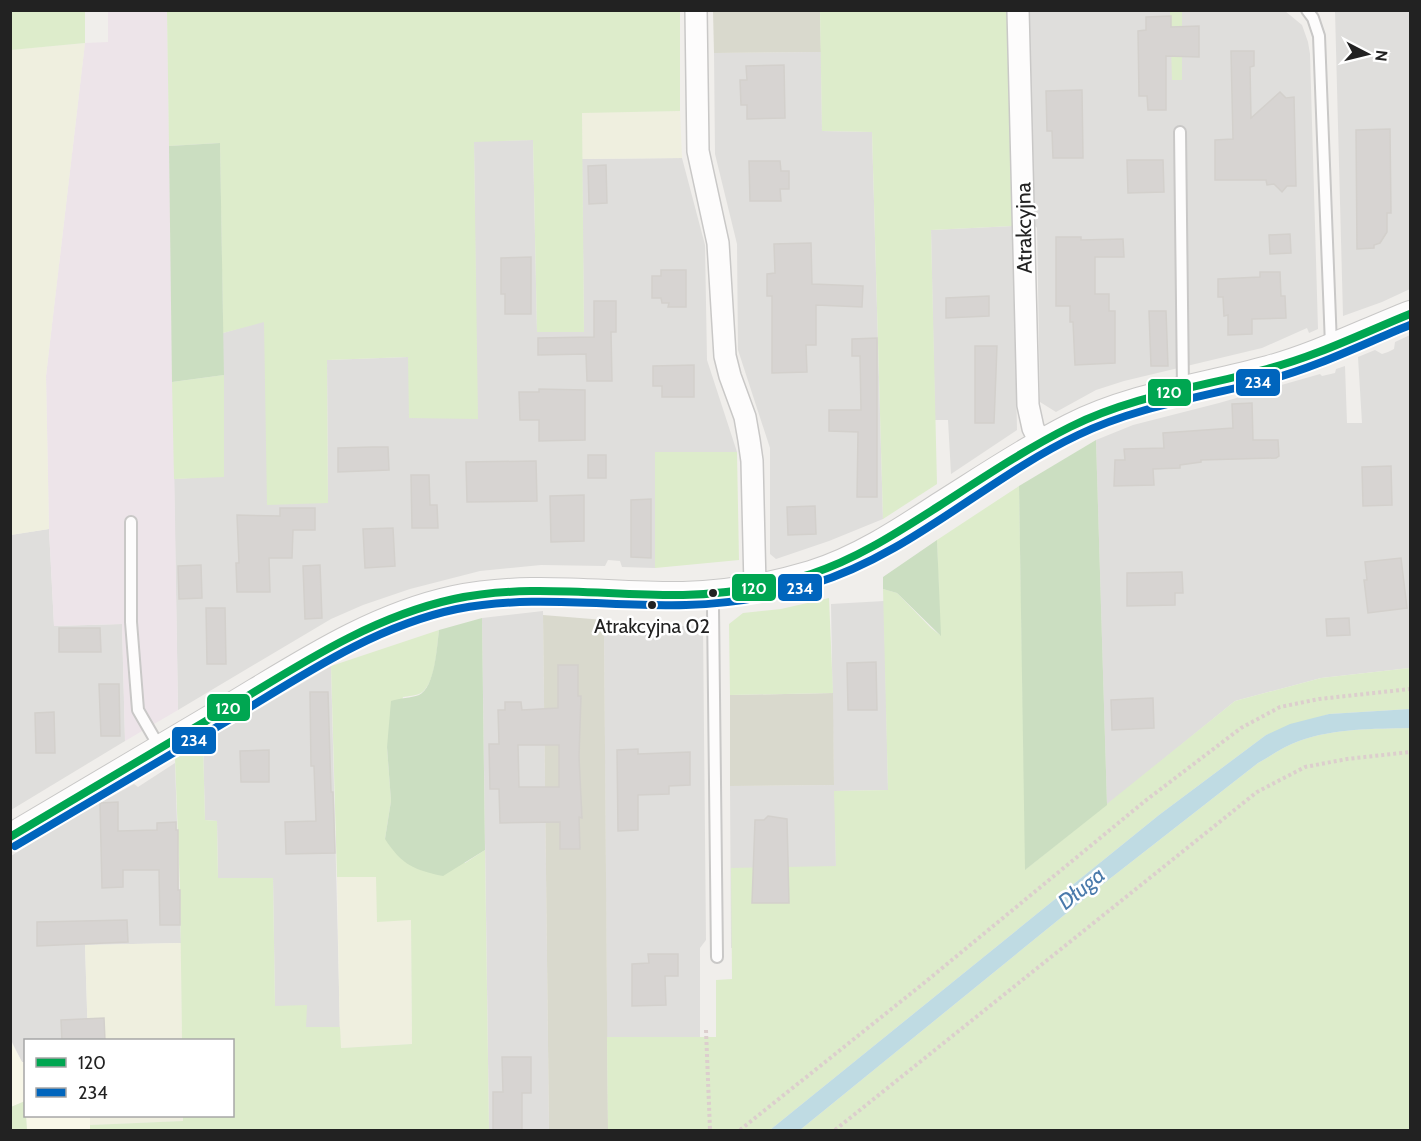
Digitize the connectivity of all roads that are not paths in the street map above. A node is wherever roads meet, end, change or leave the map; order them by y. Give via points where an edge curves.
1 (696, 10) edge
2 (1018, 10) edge
3 (1307, 10) edge
4 (1180, 132) dead end
5 (1410, 314) edge
6 (1331, 345) junction
7 (1183, 389) junction
8 (1041, 444) junction
9 (131, 522) dead end
10 (755, 586) junction
11 (715, 593) junction
12 (160, 748) junction
13 (10, 837) edge
14 (717, 957) dead end

1 - 10 street via 698,151 718,243 725,356 745,417 752,461
2 - 8 street, Atrakcyjna via 1028,405
3 - 6 lane via 1319,36
4 - 7 lane
5 - 6 street
6 - 7 street via 1271,368
7 - 8 street via 1090,417
8 - 10 street via 872,549 812,574
9 - 12 lane via 131,622 138,710
10 - 11 street
11 - 12 street via 552,590 452,600 343,639
11 - 14 lane
12 - 13 street

